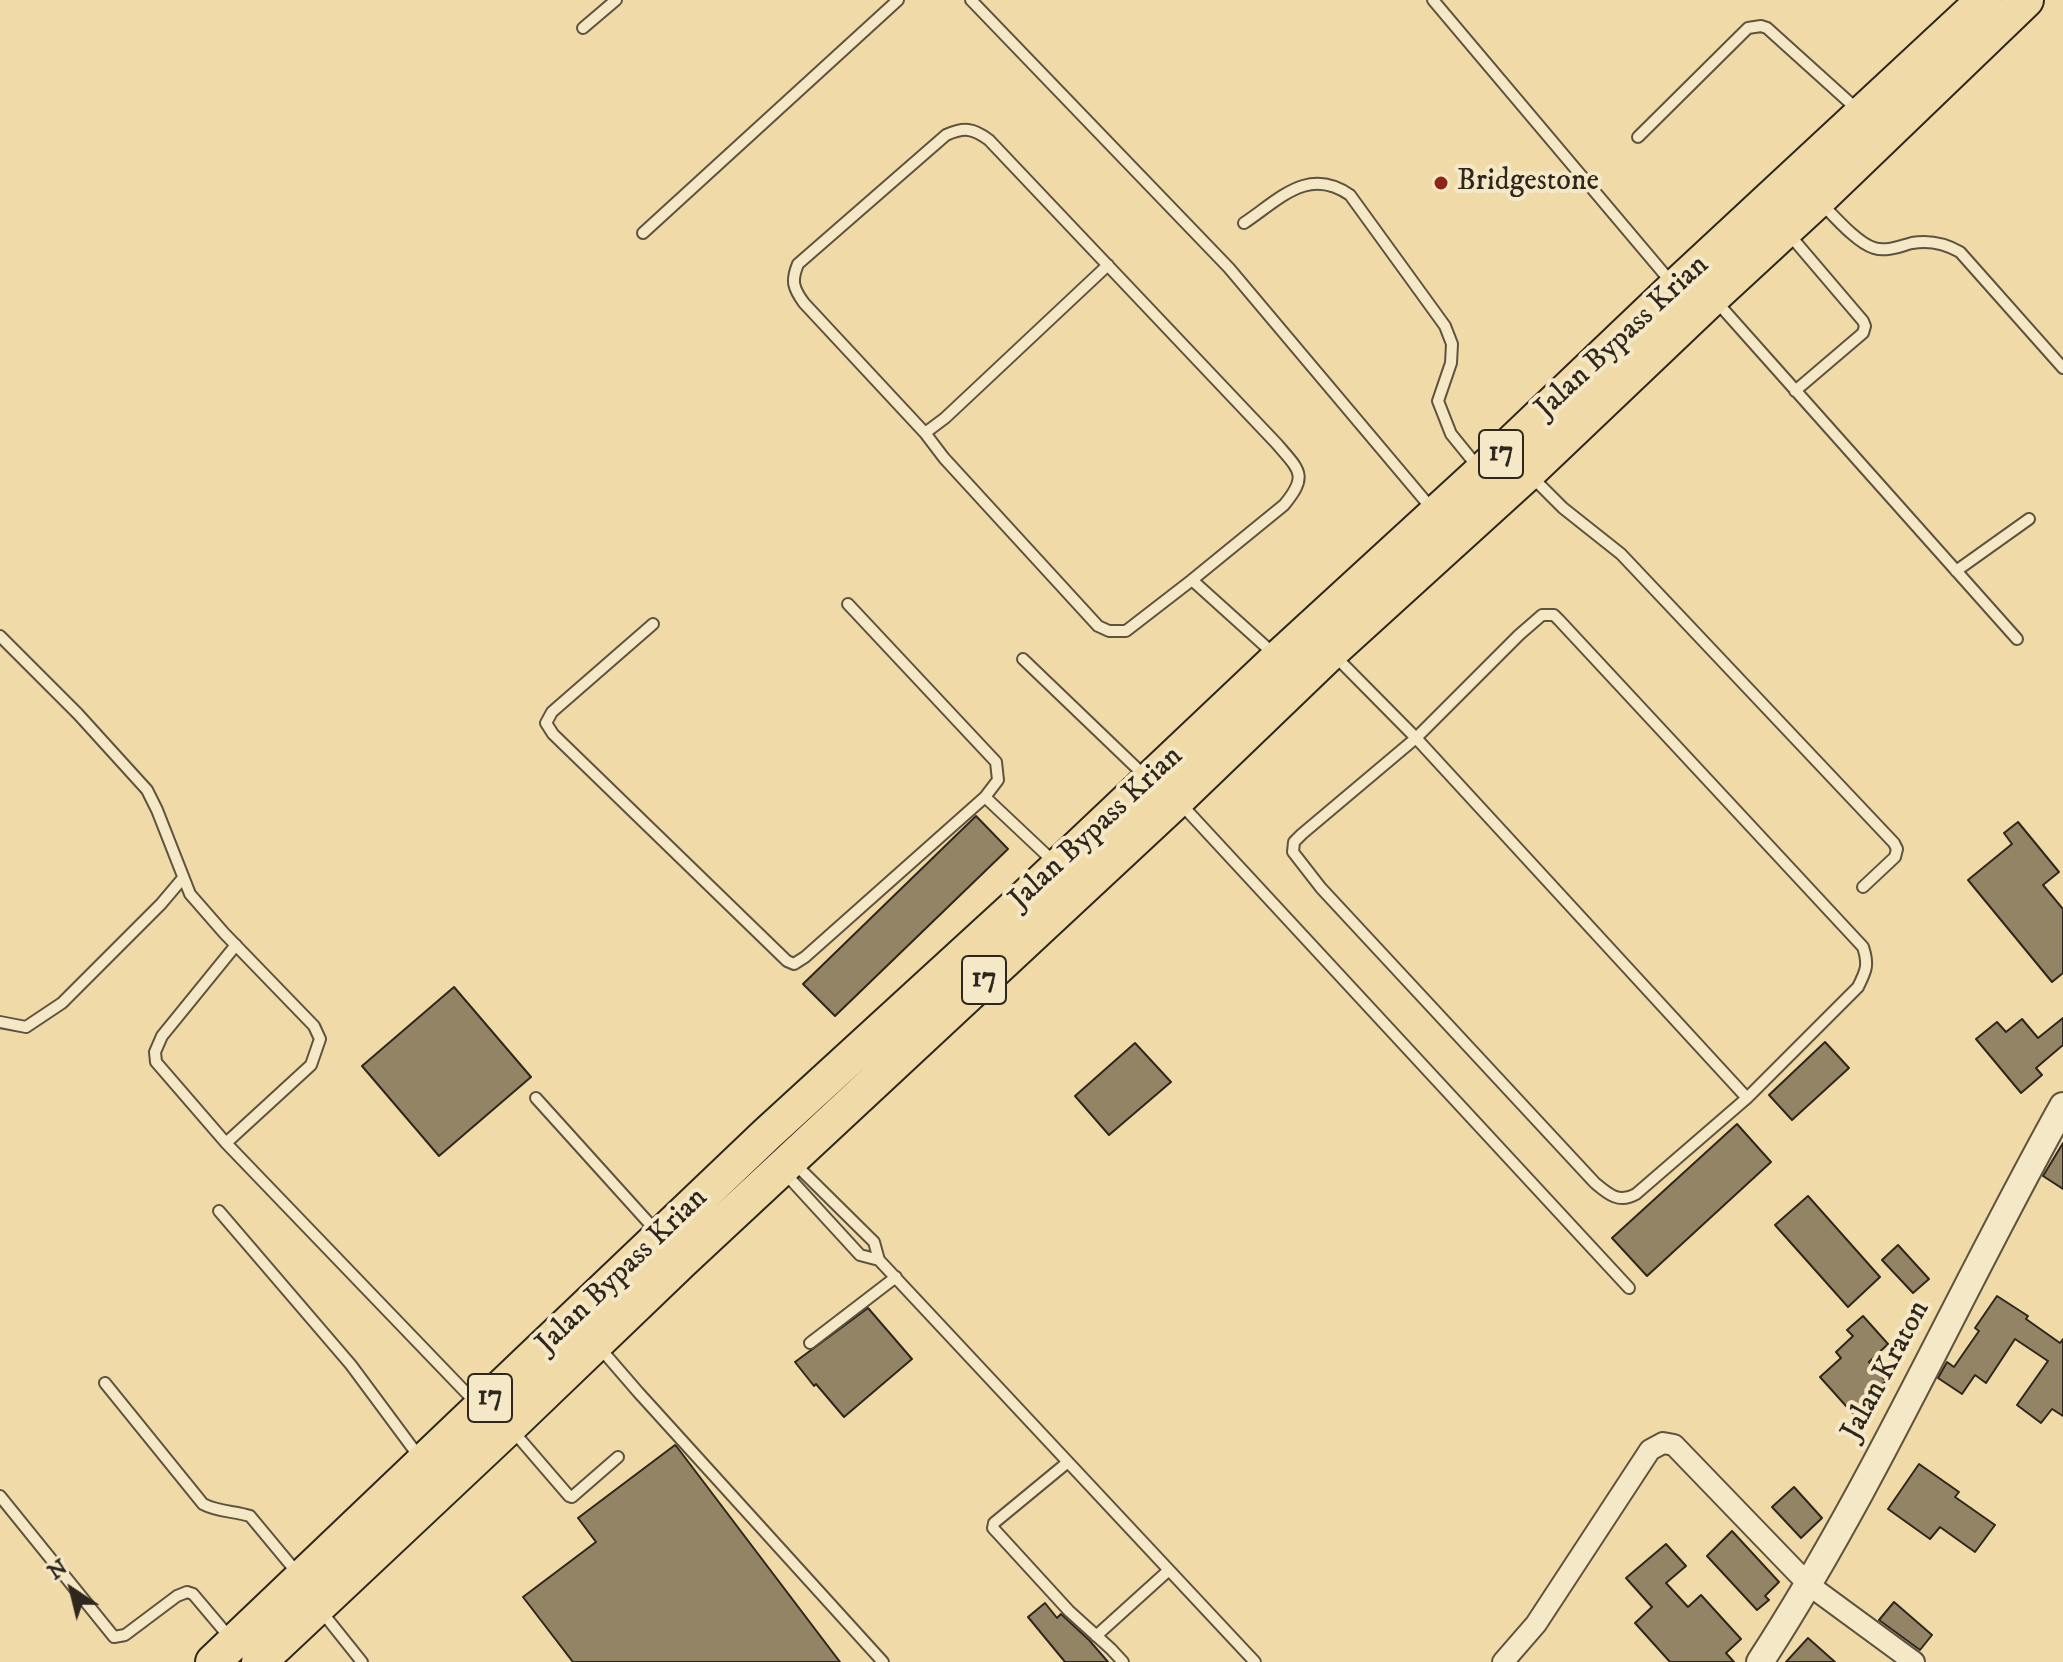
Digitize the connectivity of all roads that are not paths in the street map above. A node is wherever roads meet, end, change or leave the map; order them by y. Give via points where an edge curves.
1 (616, 0) edge
2 (898, 0) edge
3 (971, 0) edge
4 (1433, 0) edge
5 (2026, 0) edge
6 (1977, 2) edge
7 (583, 28) dead end
8 (1863, 114) junction
9 (1638, 137) dead end
10 (1818, 200) junction
11 (1244, 223) dead end
12 (1786, 230) junction
13 (643, 233) dead end
14 (1108, 265) junction
15 (1675, 287) junction
16 (1713, 297) junction
17 (2063, 368) edge
18 (1795, 391) junction
19 (925, 433) junction
20 (1482, 471) junction
21 (1528, 473) junction
22 (1435, 513) junction
23 (2029, 519) dead end
24 (1956, 571) junction
25 (1192, 580) junction
26 (848, 604) dead end
27 (653, 624) dead end
28 (0, 636) edge
29 (2017, 639) dead end
30 (1331, 652) junction
31 (1278, 658) junction
32 (1023, 659) dead end
33 (1416, 738) junction
34 (1149, 780) junction
35 (985, 797) junction
36 (1177, 800) junction
37 (1058, 866) junction
38 (183, 878) junction
39 (1863, 887) dead end
40 (236, 945) junction
41 (0, 1022) edge
42 (536, 1098) dead end
43 (1747, 1098) junction
44 (2063, 1106) edge
45 (226, 1143) junction
46 (774, 1152) junction
47 (219, 1211) dead end
48 (661, 1236) junction
49 (879, 1260) junction
50 (896, 1277) junction
51 (1629, 1288) dead end
52 (597, 1343) junction
53 (810, 1343) dead end
54 (105, 1383) dead end
55 (480, 1407) junction
56 (509, 1427) junction
57 (618, 1457) dead end
58 (423, 1462) junction
59 (1068, 1462) junction
60 (0, 1496) edge
61 (1169, 1570) junction
62 (301, 1577) junction
63 (1809, 1585) junction
64 (318, 1608) junction
65 (1096, 1636) junction
66 (235, 1655) edge
67 (362, 1662) edge
68 (883, 1662) edge
69 (1123, 1662) edge
70 (1255, 1662) edge
71 (1503, 1662) edge
72 (1760, 1662) edge
73 (1914, 1662) edge

1 - 7 lane
2 - 13 lane
3 - 22 lane via 1229,268
4 - 15 lane
5 - 10 highway, Jalan Bypass Krian / 17
6 - 8 highway, Jalan Bypass Krian / 17
8 - 9 lane via 1767,28 1756,26 1748,28
8 - 15 highway, Jalan Bypass Krian / 17
10 - 12 highway, Jalan Bypass Krian / 17
10 - 17 lane via 1874,248 1914,242 1946,244 1960,252
11 - 20 lane via 1301,185 1325,183 1350,195 1445,326 1452,344 1451,363 1438,401 1451,434
12 - 16 highway, Jalan Bypass Krian / 17
12 - 18 lane via 1865,326
14 - 19 lane
14 - 19 lane via 989,140 969,130 946,135 798,264 793,276 796,293
14 - 25 lane via 1277,444 1299,476 1300,483 1284,505
15 - 20 highway, Jalan Bypass Krian / 17
16 - 18 lane
16 - 21 highway, Jalan Bypass Krian / 17
18 - 24 lane
19 - 25 lane via 1098,626 1126,631
20 - 22 highway, Jalan Bypass Krian / 17
21 - 30 highway, Jalan Bypass Krian / 17
21 - 39 lane via 1621,554 1894,843 1895,857
22 - 31 highway, Jalan Bypass Krian / 17
23 - 24 lane
24 - 29 lane
25 - 31 lane
26 - 35 lane via 996,762 998,780
27 - 35 lane via 546,723 787,961 794,964 805,957
28 - 38 lane via 147,790
30 - 33 lane
30 - 36 highway, Jalan Bypass Krian / 17
31 - 34 highway, Jalan Bypass Krian / 17
32 - 34 lane
33 - 43 lane
33 - 43 lane via 1294,842 1294,856 1332,900 1595,1183 1616,1198 1636,1194
33 - 43 lane via 1535,620 1554,615 1863,947 1868,961 1858,987
34 - 37 highway, Jalan Bypass Krian / 17
35 - 37 lane
36 - 46 highway, Jalan Bypass Krian / 17
36 - 51 lane
37 - 46 highway, Jalan Bypass Krian / 17
38 - 40 lane via 190,894
38 - 41 lane via 62,1003 26,1027
40 - 45 lane via 162,1036 155,1052 156,1062
40 - 45 lane via 314,1026 320,1039 311,1065
42 - 48 lane
44 - 63 street, Jalan Kraton
45 - 55 lane
46 - 48 highway, Jalan Bypass Krian / 17
46 - 49 lane via 874,1242
46 - 49 lane via 860,1255
46 - 52 highway, Jalan Bypass Krian / 17 via 683,1260
47 - 58 lane via 351,1365
48 - 55 highway, Jalan Bypass Krian / 17
49 - 50 lane
50 - 53 lane
50 - 59 lane
52 - 56 highway, Jalan Bypass Krian / 17
52 - 68 lane
54 - 62 lane via 203,1504 250,1516
55 - 58 highway, Jalan Bypass Krian / 17
56 - 57 lane via 572,1497
56 - 64 highway, Jalan Bypass Krian / 17
58 - 62 highway, Jalan Bypass Krian / 17
59 - 61 lane
59 - 65 lane via 993,1528
60 - 66 lane via 114,1637 125,1635 187,1592
61 - 65 lane
61 - 70 lane
62 - 66 highway, Jalan Bypass Krian / 17
63 - 71 street via 1674,1445 1663,1443 1650,1450 1536,1624
63 - 72 street, Jalan Kraton
63 - 73 street
64 - 66 highway, Jalan Bypass Krian / 17
64 - 67 lane
65 - 69 lane

